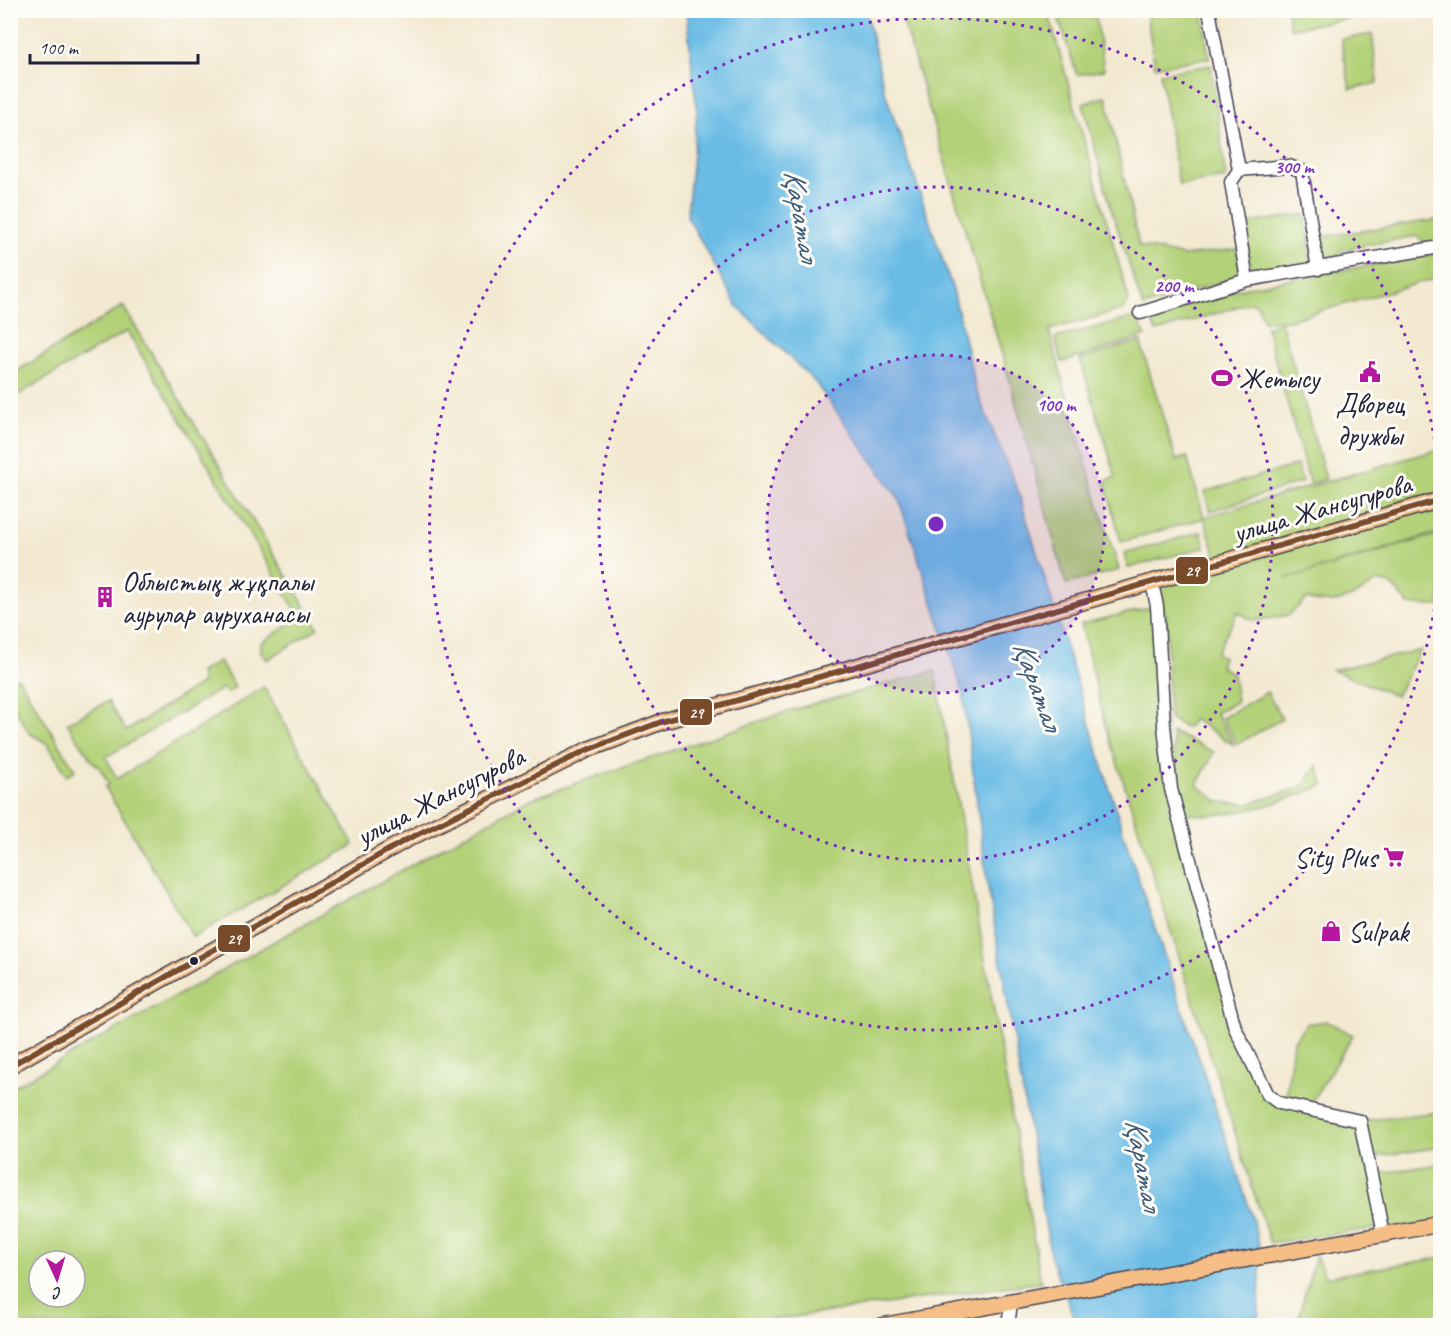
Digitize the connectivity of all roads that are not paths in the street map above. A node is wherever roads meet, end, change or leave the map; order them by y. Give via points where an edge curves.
1 (1209, 10) edge
2 (1239, 170) junction
3 (1440, 247) edge
4 (1318, 269) junction
5 (1247, 280) junction
6 (1140, 313) dead end
7 (1440, 500) edge
8 (1152, 583) junction
9 (10, 1066) edge
10 (1440, 1224) edge
11 (1383, 1234) junction
12 (1011, 1303) junction
13 (881, 1326) edge
14 (1008, 1326) edge

1 - 2 street
2 - 4 street via 1289,166 1302,171
2 - 5 street via 1231,182
3 - 4 street
4 - 5 street
5 - 6 street
7 - 8 main road, улица Жансугурова
8 - 9 main road, улица Жансугурова via 661,722 587,750 404,841
8 - 11 street via 1172,789 1235,1028 1268,1095 1279,1103 1360,1121
10 - 11 main road
11 - 12 main road
12 - 13 main road
12 - 14 street

